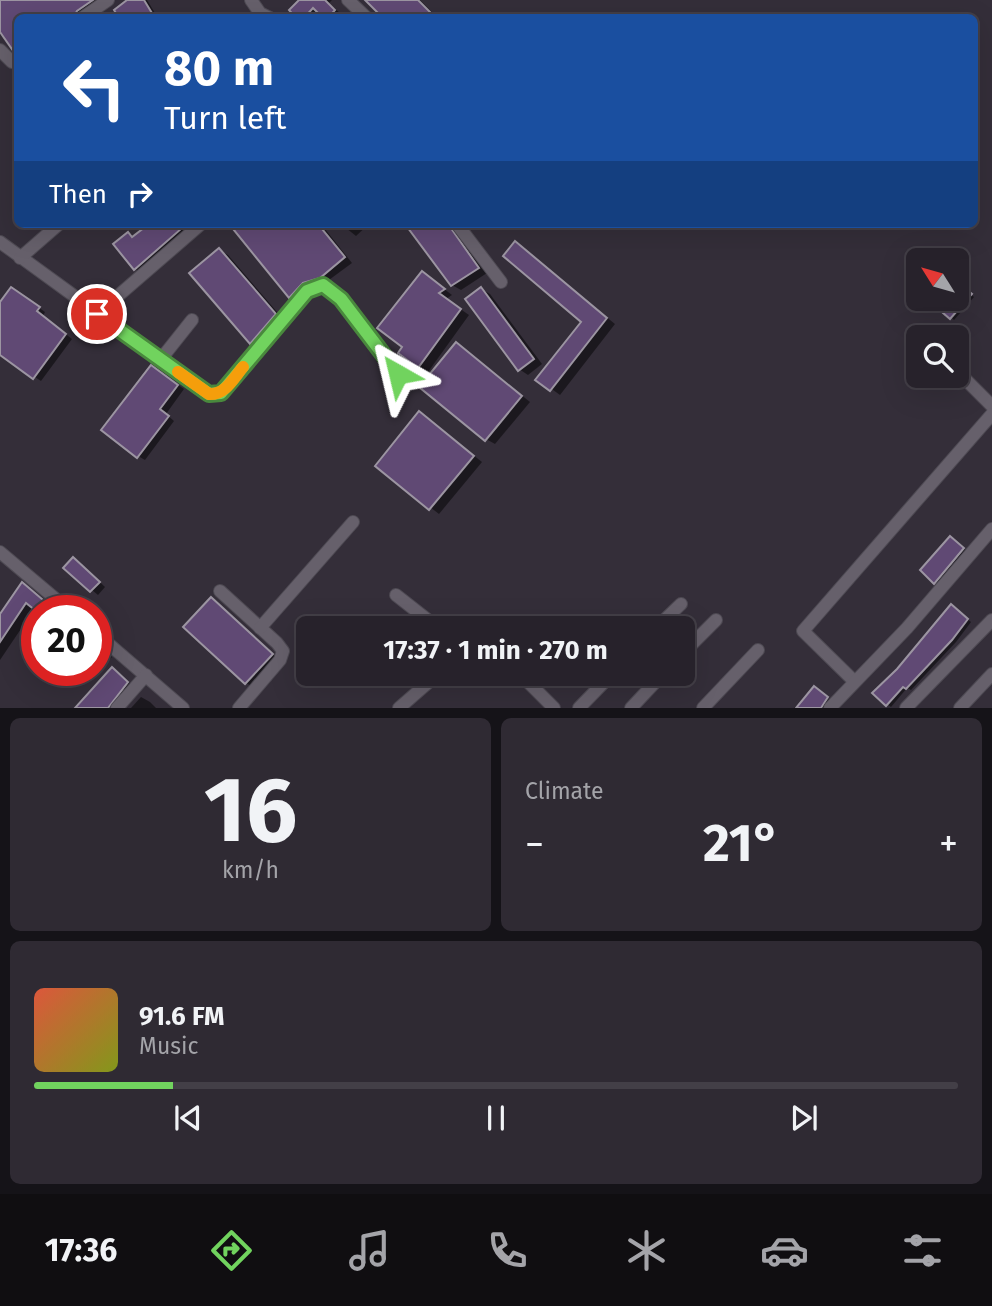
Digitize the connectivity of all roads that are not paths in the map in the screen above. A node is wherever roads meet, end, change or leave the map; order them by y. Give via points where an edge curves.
1 (108, 0) edge
2 (88, 14) edge
3 (0, 50) edge
4 (14, 61) edge
5 (54, 228) edge
6 (196, 228) edge
7 (460, 228) edge
8 (0, 242) edge
9 (20, 258) junction
10 (501, 282) dead end
11 (97, 314) junction
12 (192, 320) dead end
13 (161, 359) junction
14 (398, 374) dead end
15 (969, 383) edge
16 (992, 406) edge
17 (992, 414) edge
18 (353, 522) dead end
19 (992, 529) edge
20 (0, 552) edge
21 (220, 592) dead end
22 (51, 595) edge
23 (396, 595) dead end
24 (681, 604) dead end
25 (423, 616) edge
26 (668, 616) edge
27 (716, 620) dead end
28 (992, 620) edge
29 (260, 628) junction
30 (695, 641) edge
31 (112, 646) edge
32 (758, 650) dead end
33 (992, 674) edge
34 (146, 675) junction
35 (854, 681) junction
36 (424, 686) edge
37 (532, 686) edge
38 (600, 686) edge
39 (652, 686) edge
40 (117, 708) edge
41 (183, 708) edge
42 (239, 708) edge
43 (399, 708) edge
44 (554, 708) edge
45 (579, 708) edge
46 (631, 708) edge
47 (703, 708) edge
48 (830, 708) edge
49 (906, 708) edge
50 (960, 708) edge

1 - 2 street
3 - 4 street
5 - 9 street
6 - 11 street
7 - 10 street
8 - 9 street
9 - 11 street
11 - 13 street
12 - 13 street
13 - 14 street via 209,394 221,393 307,291 323,285 341,299
15 - 16 street
17 - 35 street via 803,631
18 - 29 street
19 - 35 street
20 - 22 street
21 - 29 street
23 - 25 street
24 - 26 street
27 - 30 street
28 - 49 street
29 - 42 street via 283,651
31 - 34 street
32 - 47 street
33 - 50 street
34 - 40 street
34 - 41 street
35 - 48 street
36 - 43 street
37 - 44 street
38 - 45 street
39 - 46 street

